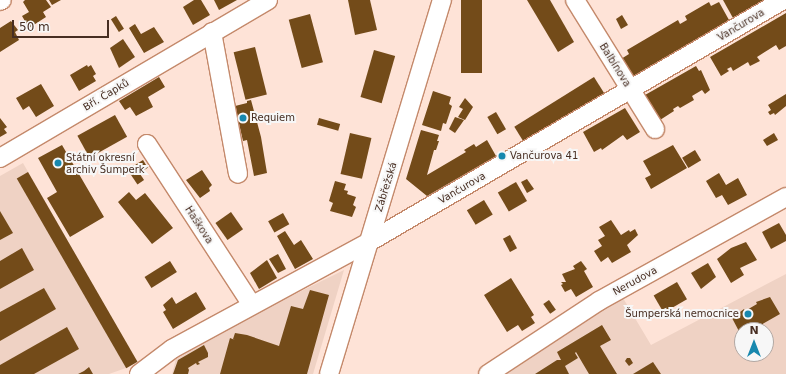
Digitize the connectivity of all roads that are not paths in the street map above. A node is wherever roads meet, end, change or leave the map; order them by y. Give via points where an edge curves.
1 (268, 0) edge
2 (442, 0) edge
3 (575, 0) edge
4 (783, 0) edge
5 (212, 32) junction
6 (631, 90) junction
7 (655, 129) dead end
8 (147, 144) dead end
9 (0, 158) edge
10 (238, 174) dead end
11 (786, 197) edge
12 (370, 242) junction
13 (252, 305) junction
14 (139, 374) edge
15 (329, 374) edge
16 (488, 374) edge

1 - 5 street, Bří. Čapků
2 - 12 street, Zábřežská
3 - 6 street, Balbínova
4 - 6 street, Vančurova
5 - 9 street, Bří. Čapků
5 - 10 street
6 - 7 street, Balbínova
6 - 12 street, Vančurova
8 - 13 street, Haškova
11 - 16 street, Nerudova via 599,301
12 - 13 street, Vančurova
12 - 15 street, Zábřežská
13 - 14 street, Vančurova via 172,348

